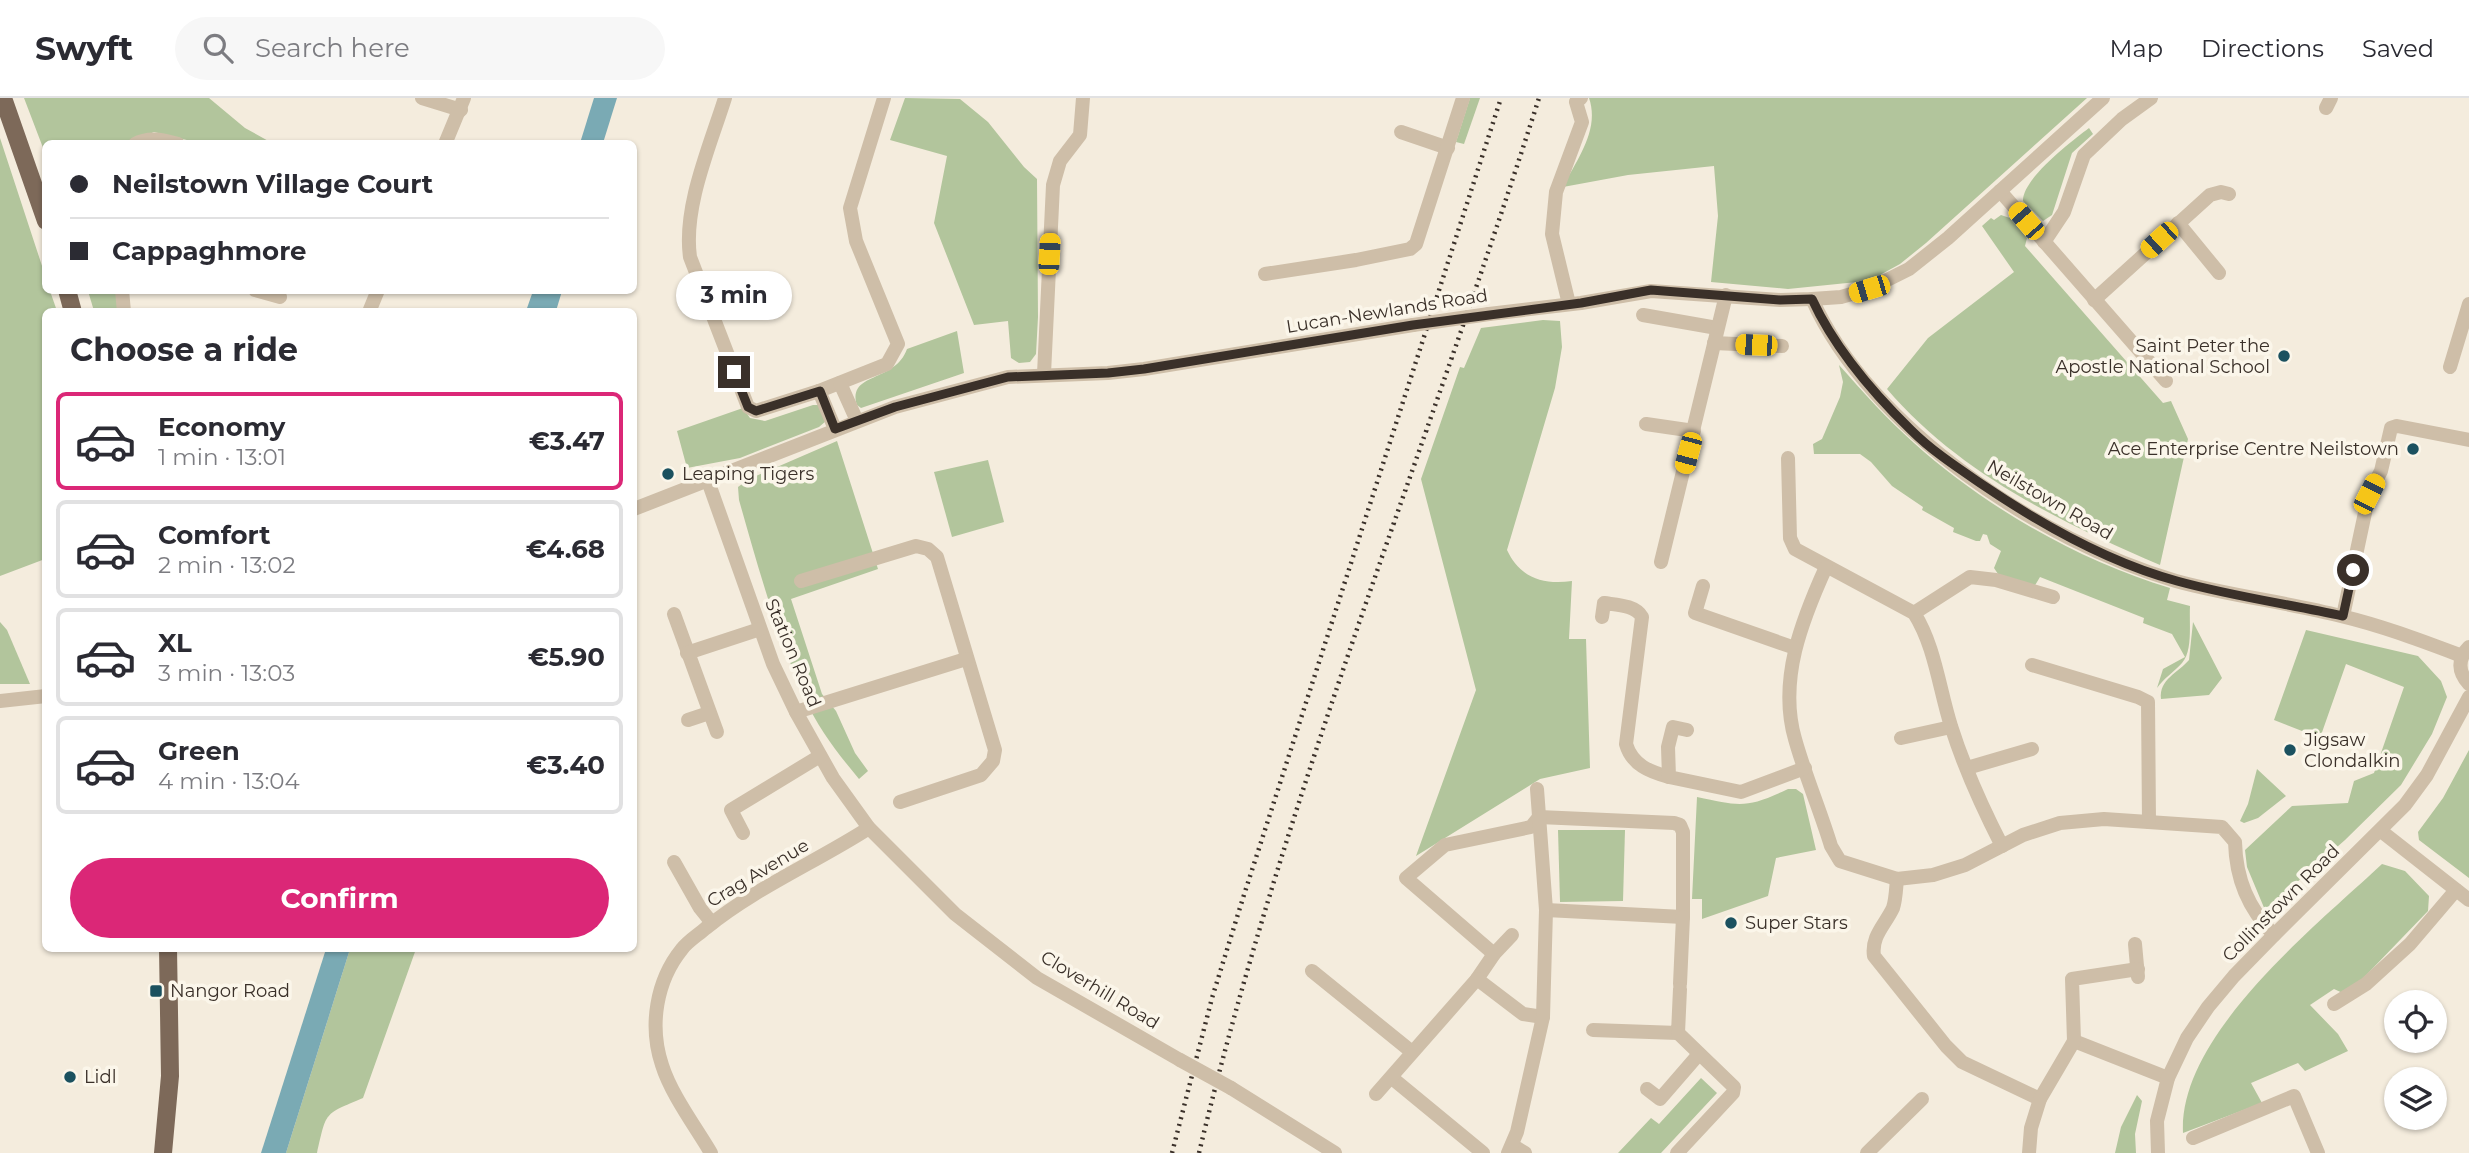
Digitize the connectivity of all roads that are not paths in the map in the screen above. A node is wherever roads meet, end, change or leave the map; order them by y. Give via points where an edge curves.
1 (3, 98) edge
2 (422, 98) edge
3 (725, 98) edge
4 (884, 98) edge
5 (1083, 98) edge
6 (1463, 98) edge
7 (1581, 98) edge
8 (2103, 98) edge
9 (2151, 98) edge
10 (463, 104) edge
11 (1401, 132) dead end
12 (145, 140) edge
13 (165, 140) edge
14 (447, 140) edge
15 (1448, 148) junction
16 (2000, 191) junction
17 (2230, 194) dead end
18 (42, 210) edge
19 (2178, 223) junction
20 (2044, 242) junction
21 (2219, 273) dead end
22 (1265, 274) dead end
23 (269, 294) edge
24 (1726, 295) junction
25 (280, 297) dead end
26 (1812, 299) junction
27 (2094, 300) junction
28 (1569, 304) junction
29 (2469, 304) edge
30 (1643, 315) dead end
31 (1717, 328) junction
32 (1714, 343) junction
33 (1782, 346) dead end
34 (2450, 367) dead end
35 (1044, 374) junction
36 (2166, 381) dead end
37 (840, 383) junction
38 (820, 391) junction
39 (857, 421) junction
40 (1646, 424) dead end
41 (835, 429) junction
42 (1694, 431) junction
43 (2469, 440) edge
44 (1788, 458) dead end
45 (708, 481) junction
46 (637, 508) edge
47 (1661, 562) dead end
48 (1826, 567) junction
49 (801, 581) dead end
50 (1703, 586) dead end
51 (2053, 597) dead end
52 (1914, 613) junction
53 (674, 614) dead end
54 (2343, 616) junction
55 (1602, 617) dead end
56 (760, 629) junction
57 (1795, 648) junction
58 (2465, 652) edge
59 (687, 653) junction
60 (966, 659) junction
61 (2032, 665) dead end
62 (2469, 684) edge
63 (42, 696) edge
64 (2469, 697) edge
65 (0, 701) edge
66 (796, 712) junction
67 (709, 713) junction
68 (688, 720) dead end
69 (1951, 727) junction
70 (1687, 730) dead end
71 (717, 732) dead end
72 (1901, 738) dead end
73 (2032, 750) dead end
74 (820, 756) junction
75 (1805, 768) junction
76 (1967, 768) junction
77 (1669, 777) junction
78 (1537, 789) dead end
79 (900, 802) dead end
80 (1539, 817) junction
81 (2149, 822) junction
82 (869, 828) junction
83 (2381, 831) junction
84 (744, 833) dead end
85 (2002, 846) junction
86 (674, 862) dead end
87 (1897, 879) junction
88 (2456, 890) junction
89 (2469, 900) edge
90 (1546, 910) junction
91 (1683, 917) junction
92 (712, 923) junction
93 (1513, 935) dead end
94 (2274, 935) junction
95 (2135, 944) dead end
96 (167, 952) edge
97 (1494, 954) junction
98 (1312, 971) dead end
99 (1477, 979) junction
100 (2334, 1004) dead end
101 (1543, 1017) junction
102 (1593, 1030) dead end
103 (1678, 1032) junction
104 (2074, 1041) junction
105 (1412, 1052) junction
106 (1699, 1054) junction
107 (1392, 1078) junction
108 (2168, 1078) junction
109 (1647, 1088) dead end
110 (1376, 1094) dead end
111 (1922, 1099) dead end
112 (2040, 1099) junction
113 (2193, 1138) dead end
114 (1515, 1151) edge
115 (163, 1153) edge
116 (711, 1153) edge
117 (1335, 1153) edge
118 (1483, 1153) edge
119 (1677, 1153) edge
120 (1867, 1153) edge
121 (2029, 1153) edge
122 (2158, 1153) edge
123 (2318, 1153) edge

1 - 18 main road
2 - 10 street
3 - 38 street via 689,216 690,257 748,407 766,409
4 - 37 street via 850,208 856,240 898,344 887,364
5 - 35 street via 1080,135 1060,161 1053,185
6 - 15 street
7 - 28 street via 1576,102 1582,122 1556,192 1552,234
8 - 16 street, Lucan-Newlands Road
9 - 20 street via 2084,155 2064,212
10 - 14 street
11 - 15 street
12 - 13 street
15 - 22 street via 1416,244 1410,249
16 - 20 street
16 - 26 street, Lucan-Newlands Road via 1909,269 1841,297
17 - 19 street via 2210,195
19 - 21 street
19 - 27 street
20 - 27 street
23 - 25 street
24 - 26 street, Lucan-Newlands Road
24 - 28 street, Lucan-Newlands Road via 1651,290
24 - 31 street
26 - 54 street, Neilstown Road via 1844,356 1912,431 2013,505 2078,542 2176,581
27 - 36 street
28 - 35 street, Lucan-Newlands Road, bridge via 1144,369
29 - 34 street
30 - 31 street
31 - 32 street
32 - 33 street
32 - 42 street
35 - 39 street, Lucan-Newlands Road via 997,379
37 - 38 street
37 - 39 street
38 - 41 street
39 - 41 street, Lucan-Newlands Road
40 - 42 street
41 - 45 street, Lucan-Newlands Road
42 - 47 street
43 - 54 street via 2391,428 2381,471 2369,494
44 - 48 street via 1790,538 1795,549
45 - 46 street, Lucan-Newlands Road
45 - 56 street, Station Road
48 - 52 street
48 - 57 street
49 - 60 street via 916,546 928,549 937,557
50 - 57 street via 1695,613
51 - 52 street via 1970,577
52 - 69 street via 1924,629
53 - 59 street
54 - 58 street, Neilstown Road
55 - 77 street via 1604,603 1633,608 1642,617 1626,744 1644,768
56 - 59 street
56 - 66 street, Station Road
57 - 75 street via 1789,705
58 - 62 street, Neilstown Road via 2460,672
59 - 67 street
60 - 66 street
60 - 79 street via 995,750 993,761 981,775
61 - 81 street via 2148,702
63 - 65 street
64 - 83 street, Collinstown Road via 2427,775
66 - 74 street, Station Road
67 - 68 street
67 - 71 street
69 - 72 street
69 - 76 street
70 - 77 street via 1673,727
73 - 76 street
74 - 82 street, Station Road
74 - 84 street via 730,810
75 - 77 street via 1741,792
75 - 87 street via 1840,861
76 - 85 street
78 - 80 street
80 - 90 street
80 - 91 street via 1680,825
80 - 97 street via 1531,827 1445,845 1406,878
81 - 85 street via 2104,819 2060,824
81 - 94 street via 2222,827 2235,842 2236,869 2253,910
82 - 92 street, Crag Avenue
82 - 117 street, Cloverhill Road, bridge via 956,914 1037,978
83 - 88 street
83 - 94 street, Collinstown Road
85 - 87 street via 1965,865
86 - 92 street
87 - 112 street via 1894,905 1872,946 1874,956 1962,1062
88 - 89 street
88 - 100 street via 2410,944 2366,985
90 - 91 street
90 - 101 street
91 - 103 street
92 - 116 street, Crag Avenue via 683,947 668,970 658,1000 655,1033 664,1072
93 - 97 street
94 - 108 street, Collinstown Road via 2208,1007
95 - 104 street via 2138,974 2072,979
96 - 115 main road via 170,1076
97 - 99 street
98 - 105 street
99 - 101 street via 1522,1014
99 - 105 street
101 - 114 street
102 - 103 street
103 - 106 street
104 - 108 street
104 - 112 street
105 - 107 street
106 - 109 street via 1660,1099
106 - 119 street via 1730,1082 1733,1093
107 - 110 street
107 - 118 street
108 - 122 street, Collinstown Road via 2157,1121
111 - 120 street
112 - 121 street
113 - 123 street via 2294,1096

